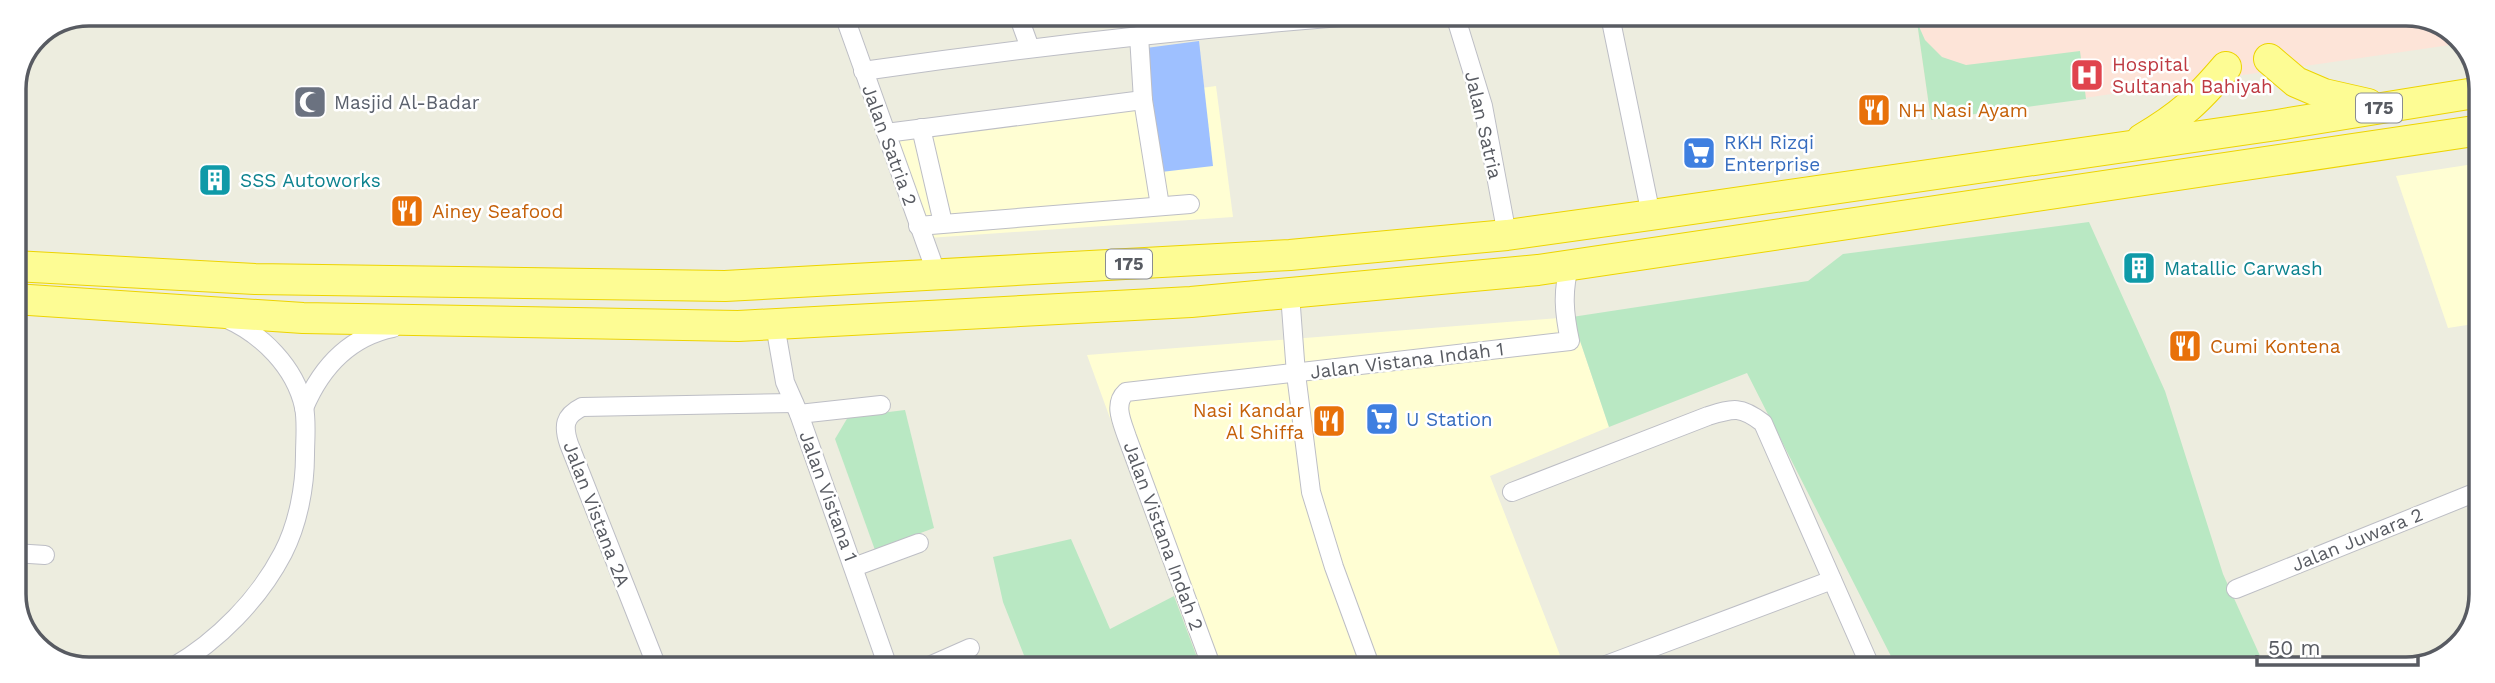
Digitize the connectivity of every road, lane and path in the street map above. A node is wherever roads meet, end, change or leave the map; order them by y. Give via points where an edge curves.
1 (848, 26) edge
2 (1022, 26) edge
3 (1215, 26) edge
4 (1458, 26) edge
5 (1612, 26) edge
6 (1139, 36) junction
7 (1030, 48) junction
8 (2269, 59) dead end
9 (2227, 67) dead end
10 (863, 71) junction
11 (2469, 94) edge
12 (1143, 100) junction
13 (2383, 108) junction
14 (2277, 125) junction
15 (921, 128) junction
16 (2235, 131) junction
17 (2469, 132) edge
18 (886, 134) junction
19 (2130, 146) junction
20 (2282, 161) junction
21 (2241, 166) junction
22 (1190, 204) dead end
23 (1160, 206) junction
24 (1651, 215) junction
25 (943, 223) junction
26 (918, 226) junction
27 (1507, 235) junction
28 (1570, 264) junction
29 (26, 267) edge
30 (937, 275) junction
31 (1290, 294) junction
32 (26, 300) edge
33 (212, 314) junction
34 (433, 321) junction
35 (775, 325) junction
36 (1296, 374) junction
37 (881, 405) dead end
38 (304, 408) junction
39 (797, 409) junction
40 (1512, 492) dead end
41 (2469, 495) edge
42 (919, 543) dead end
43 (26, 554) edge
44 (45, 555) dead end
45 (854, 567) junction
46 (1832, 580) junction
47 (2236, 589) dead end
48 (970, 648) dead end
49 (185, 657) edge
50 (653, 657) edge
51 (885, 657) edge
52 (950, 657) edge
53 (1208, 657) edge
54 (1367, 657) edge
55 (1627, 657) edge
56 (1866, 657) edge

1 - 10 street, Jalan Satria 2
2 - 7 street
3 - 6 street
4 - 27 street, Jalan Satria via 1483,106
5 - 24 street
6 - 7 street
6 - 12 street
7 - 10 street
8 - 13 highway via 2296,82
9 - 19 highway via 2175,120
10 - 18 street, Jalan Satria 2
11 - 13 highway, 175
12 - 15 street
12 - 23 street
13 - 14 highway, 175
14 - 16 highway, 175
14 - 20 highway
15 - 18 street
15 - 25 street
16 - 19 highway, 175
16 - 21 highway
17 - 20 highway, 175
18 - 26 street, Jalan Satria 2
19 - 24 highway, 175
20 - 21 highway, 175
21 - 28 highway, 175
22 - 23 street
23 - 25 street
24 - 27 highway, 175
25 - 26 street
26 - 30 street, Jalan Satria 2
27 - 30 highway, 175 via 1290,256
28 - 31 highway, 175
28 - 36 street, Jalan Vistana Indah 1 via 1564,293 1570,341
29 - 30 highway, 175 via 255,279 725,286
31 - 35 highway, 175
31 - 36 street
32 - 33 highway, 175
33 - 34 highway, 175
33 - 38 street via 244,327 271,349 291,377
34 - 35 highway, 175
34 - 38 street via 363,337 321,375
35 - 39 street, Jalan Vistana 1 via 785,382
36 - 53 street, Jalan Vistana Indah 2 via 1126,392 1119,403 1127,437
36 - 54 street, Jalan Vistana Indah 1 via 1311,492
37 - 39 street
38 - 49 street via 305,474 284,552 255,596 215,637
39 - 45 street, Jalan Vistana 1
39 - 50 street, Jalan Vistana 2A via 582,407 567,417 569,444
40 - 46 street via 1708,416 1746,410 1763,423
41 - 47 street, Jalan Juwara 2
42 - 45 street
43 - 44 street
45 - 51 street, Jalan Vistana 1
46 - 55 street
46 - 56 street
48 - 52 street

